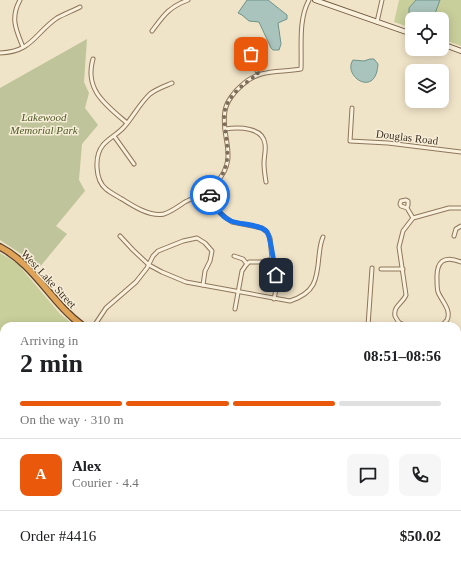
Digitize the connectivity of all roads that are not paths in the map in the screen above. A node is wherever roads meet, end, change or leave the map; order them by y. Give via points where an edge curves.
1 (20, 0) edge
2 (188, 0) edge
3 (309, 0) edge
4 (315, 0) edge
5 (381, 0) edge
6 (80, 7) dead end
7 (377, 22) junction
8 (152, 31) dead end
9 (405, 32) edge
10 (244, 45) dead end
11 (22, 47) junction
12 (449, 47) edge
13 (461, 51) edge
14 (0, 53) edge
15 (93, 59) dead end
16 (258, 74) junction
17 (172, 83) dead end
18 (352, 108) dead end
19 (127, 123) junction
20 (225, 129) junction
21 (114, 136) junction
22 (461, 152) edge
23 (134, 164) dead end
24 (266, 182) dead end
25 (207, 190) junction
26 (407, 208) dead end
27 (461, 208) edge
28 (413, 218) junction
29 (461, 226) edge
30 (120, 236) dead end
31 (454, 236) dead end
32 (323, 238) dead end
33 (0, 247) edge
34 (234, 256) dead end
35 (272, 259) junction
36 (461, 262) edge
37 (247, 264) junction
38 (149, 265) junction
39 (372, 268) dead end
40 (381, 269) dead end
41 (403, 269) junction
42 (203, 284) junction
43 (238, 292) junction
44 (274, 299) junction
45 (236, 309) dead end
46 (77, 322) edge
47 (97, 322) edge
48 (368, 322) edge
49 (399, 322) edge
50 (445, 322) edge

1 - 11 street via 14,26
2 - 8 street via 164,14
3 - 16 street via 302,27 301,69
4 - 7 main road
5 - 7 street
6 - 11 street via 57,18 33,42
7 - 9 main road
10 - 16 street via 251,54
11 - 14 street
12 - 13 main road
15 - 19 street via 91,81 94,90
16 - 20 street via 241,85 230,99 225,110
17 - 19 street via 151,94
18 - 22 street, Douglas Road via 350,141
19 - 21 street
20 - 24 street via 235,127 254,130 263,138 266,147
20 - 25 street via 227,163 219,179
21 - 23 street
21 - 25 street via 99,152 97,172 106,189 126,201 145,211 165,214
25 - 35 street via 219,212 232,222 262,228 267,232
26 - 28 street
27 - 28 street via 449,208
28 - 41 street via 400,240
29 - 31 street via 456,229
30 - 38 street
32 - 44 street via 312,288 290,301
33 - 46 highway, West Lake Street via 22,261
34 - 37 street via 243,259
35 - 37 street
35 - 44 street via 278,280
36 - 50 street via 446,260 440,263 437,270 438,291 447,308 448,315
37 - 43 street via 242,271
38 - 42 street via 186,282
38 - 42 street via 158,251 197,238 212,251
38 - 47 street via 136,282 106,308
39 - 48 street
40 - 41 street
41 - 49 street via 405,299 396,308 395,313 395,318
42 - 43 street
43 - 44 street
43 - 45 street

